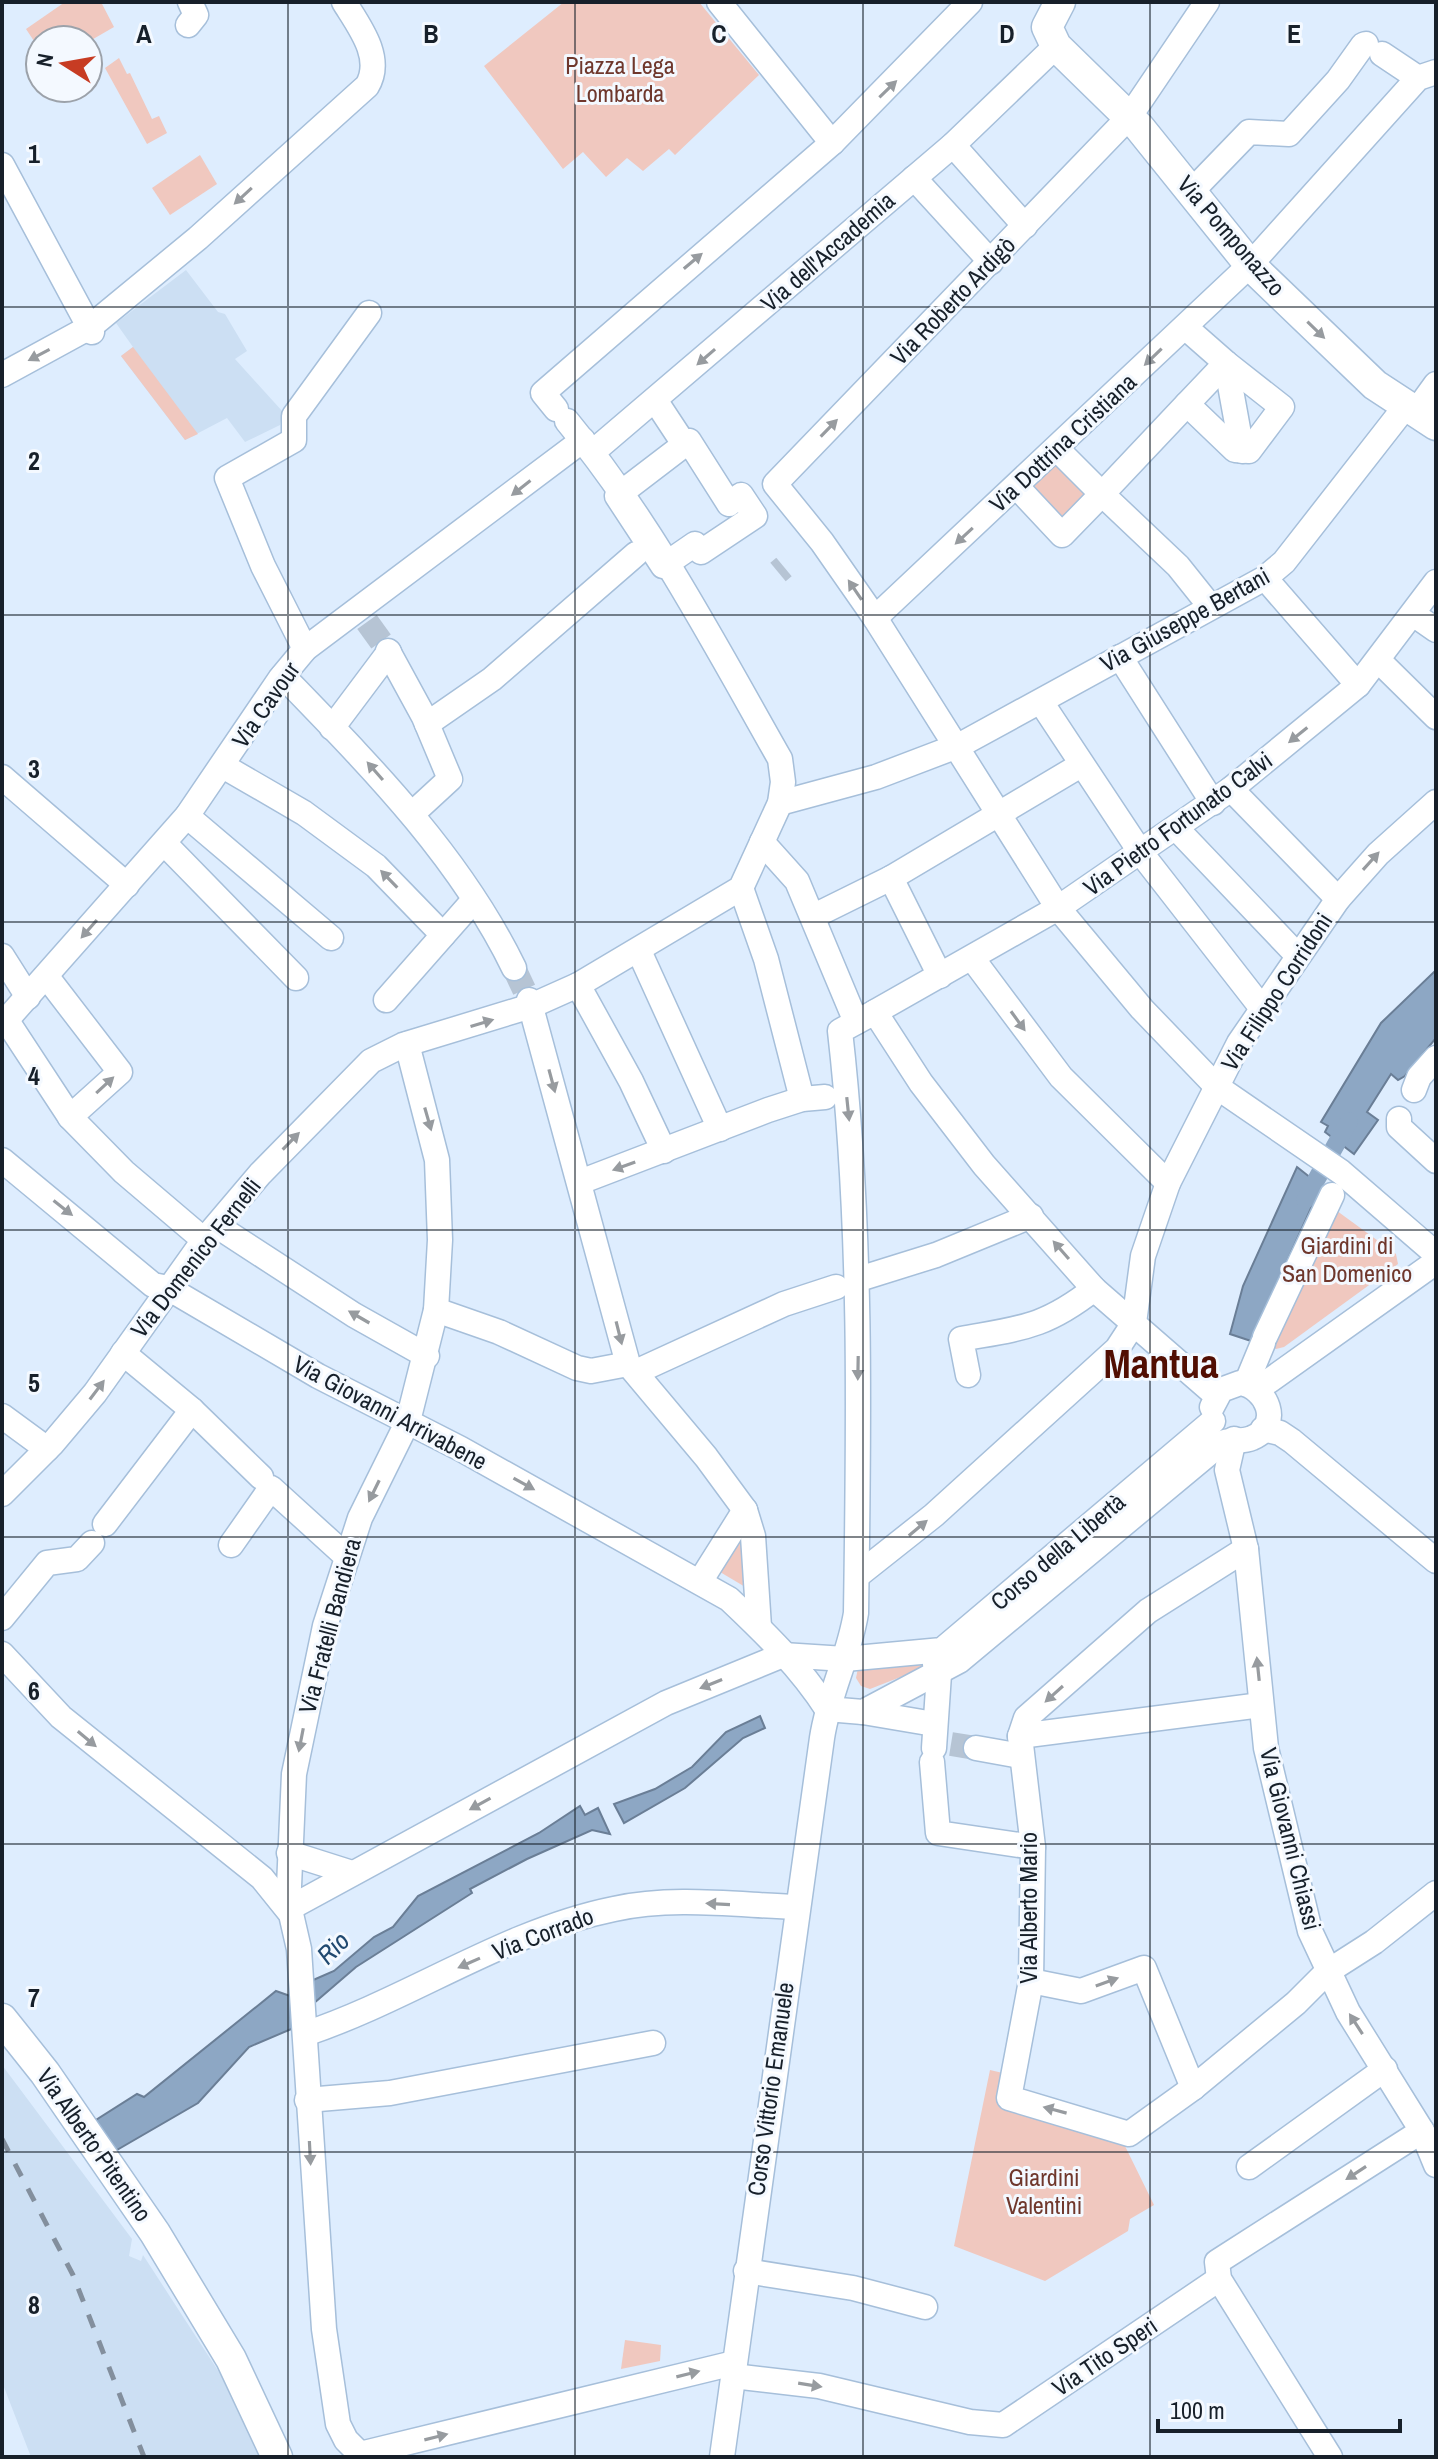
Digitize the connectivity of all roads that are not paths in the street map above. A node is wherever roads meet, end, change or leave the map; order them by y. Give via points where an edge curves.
1 (344, 2) edge
2 (719, 2) edge
3 (970, 2) edge
4 (1207, 2) edge
5 (1052, 18) edge
6 (1427, 75) edge
7 (1130, 116) junction
8 (832, 143) junction
9 (953, 145) junction
10 (2, 165) edge
11 (914, 178) junction
12 (1191, 192) junction
13 (1025, 226) junction
14 (991, 262) junction
15 (1250, 265) junction
16 (369, 313) dead end
17 (1185, 327) junction
18 (91, 329) junction
19 (1226, 363) junction
20 (2, 375) edge
21 (1436, 384) edge
22 (655, 400) junction
23 (1187, 404) junction
24 (1419, 415) edge
25 (684, 444) junction
26 (588, 446) junction
27 (1057, 449) junction
28 (1242, 451) junction
29 (1017, 487) junction
30 (623, 492) junction
31 (1102, 494) junction
32 (645, 546) junction
33 (668, 563) junction
34 (1265, 578) junction
35 (1436, 582) edge
36 (1210, 606) junction
37 (1413, 614) junction
38 (875, 618) junction
39 (1436, 630) edge
40 (305, 649) junction
41 (1120, 657) junction
42 (1378, 660) junction
43 (283, 676) junction
44 (1358, 685) junction
45 (1041, 702) junction
46 (1436, 717) edge
47 (426, 720) junction
48 (332, 728) junction
49 (954, 747) junction
50 (1081, 765) junction
51 (223, 766) junction
52 (2, 777) edge
53 (1222, 796) junction
54 (1436, 802) edge
55 (780, 803) junction
56 (412, 814) junction
57 (187, 816) junction
58 (998, 816) junction
59 (1176, 828) junction
60 (762, 842) junction
61 (164, 843) junction
62 (1141, 853) junction
63 (891, 878) junction
64 (127, 885) junction
65 (735, 894) junction
66 (1338, 899) junction
67 (474, 900) junction
68 (1058, 908) junction
69 (819, 913) junction
70 (443, 935) junction
71 (331, 938) dead end
72 (639, 951) junction
73 (2, 956) edge
74 (1298, 956) junction
75 (972, 958) junction
76 (514, 968) tunnel mouth
77 (940, 976) junction
78 (47, 977) junction
79 (296, 978) dead end
80 (578, 985) junction
81 (28, 997) junction
82 (386, 1000) dead end
83 (530, 1003) junction
84 (1261, 1007) junction
85 (863, 1021) junction
86 (4, 1023) edge
87 (407, 1044) junction
88 (1436, 1058) edge
89 (1217, 1087) junction
90 (1414, 1090) dead end
91 (70, 1117) junction
92 (1399, 1119) dead end
93 (720, 1129) junction
94 (664, 1151) junction
95 (2, 1160) edge
96 (1436, 1161) edge
97 (580, 1182) junction
98 (1168, 1183) junction
99 (1332, 1195) dead end
100 (1031, 1216) junction
101 (211, 1233) junction
102 (1436, 1254) edge
103 (1436, 1262) edge
104 (848, 1283) junction
105 (168, 1288) junction
106 (1094, 1289) junction
107 (436, 1310) junction
108 (1134, 1323) junction
109 (123, 1353) junction
110 (427, 1356) junction
111 (633, 1368) junction
112 (968, 1375) dead end
113 (1251, 1385) junction
114 (1217, 1396) junction
115 (192, 1410) junction
116 (2, 1416) edge
117 (408, 1421) junction
118 (1213, 1421) junction
119 (1263, 1429) junction
120 (1234, 1439) junction
121 (47, 1449) junction
122 (1180, 1463) junction
123 (266, 1482) junction
124 (2, 1493) edge
125 (745, 1510) junction
126 (231, 1545) dead end
127 (1246, 1549) junction
128 (1432, 1549) edge
129 (346, 1556) junction
130 (857, 1576) junction
131 (701, 1580) junction
132 (2, 1618) edge
133 (759, 1627) junction
134 (2, 1654) edge
135 (783, 1655) junction
136 (845, 1659) junction
137 (941, 1660) junction
138 (1261, 1705) junction
139 (863, 1712) junction
140 (826, 1716) junction
141 (937, 1744) junction
142 (1021, 1746) junction
143 (976, 1748) tunnel mouth
144 (1033, 1847) junction
145 (290, 1848) junction
146 (354, 1872) junction
147 (1436, 1893) edge
148 (796, 1907) junction
149 (288, 1909) junction
150 (1327, 1972) junction
151 (1031, 1981) junction
152 (2, 2019) edge
153 (304, 2026) junction
154 (2, 2041) edge
155 (653, 2043) dead end
156 (1385, 2069) junction
157 (1193, 2088) junction
158 (307, 2100) junction
159 (73, 2126) junction
160 (1422, 2131) junction
161 (1436, 2165) edge
162 (1249, 2167) dead end
163 (746, 2271) junction
164 (1219, 2279) junction
165 (925, 2307) dead end
166 (733, 2370) junction
167 (354, 2456) edge
168 (277, 2457) edge
169 (722, 2457) edge
170 (1330, 2457) edge

1 -> 18 street via 370,50 374,70 367,86
2 - 8 street
8 -> 3 street
4 - 7 street, Via Roberto Ardigò
5 - 7 main road, Via Pomponazzo
5 - 9 street, Via dell'Accademia
6 - 12 street via 1363,45 1284,136 1249,132
6 - 15 street, Via Dottrina Cristiana
7 - 12 main road, Via Pomponazzo
7 - 13 street, Via Roberto Ardigò
26 -> 8 street via 555,408 634,312
9 - 11 street, Via dell'Accademia
9 - 13 street
10 - 18 street
11 - 14 street
11 -> 22 street, Via dell'Accademia
12 - 15 main road, Via Pomponazzo
13 - 14 street, Via Roberto Ardigò
38 -> 14 street, Via Roberto Ardigò via 775,486
15 - 17 street, Via Dottrina Cristiana
15 -> 24 main road, Via Pomponazzo via 1348,361
16 - 40 street via 294,416 294,440 227,478
17 - 19 street
17 -> 27 street, Via Dottrina Cristiana
18 -> 20 street
19 - 23 street
19 - 28 street
19 - 28 street via 1282,407 1249,451
21 - 24 street, Via Giuseppe Bertani
22 - 25 street
22 - 26 street, Via dell'Accademia
23 - 28 street
23 - 31 street
24 - 34 street, Via Giuseppe Bertani
25 - 30 street
25 - 33 street via 689,441 729,504 741,495 755,516 701,552 695,544
26 - 30 street
26 -> 40 street, Via Cavour via 472,526 363,614
27 - 29 street, Via Dottrina Cristiana
27 - 31 street
29 - 31 street via 1062,535
29 -> 38 street, Via Dottrina Cristiana
30 - 32 street via 617,496
30 - 33 street
31 - 36 street via 1178,566
32 - 33 street via 663,566
32 - 47 street via 492,679
33 - 55 street via 780,759
34 - 36 street, Via Giuseppe Bertani
34 - 44 street
35 - 37 street, Via Pietro Fortunato Calvi
36 - 41 street, Via Giuseppe Bertani
37 - 39 street
37 - 42 street, Via Pietro Fortunato Calvi
38 - 49 street
40 - 43 street, Via Cavour
41 - 45 street, Via Giuseppe Bertani
41 - 53 street
42 - 44 street, Via Pietro Fortunato Calvi
42 - 46 street
43 - 48 street
43 - 51 street, Via Cavour
44 -> 53 street, Via Pietro Fortunato Calvi
45 - 49 street, Via Giuseppe Bertani
45 - 50 street
47 - 48 street via 388,652
47 - 56 street via 450,779
56 -> 48 street
49 - 55 street, Via Giuseppe Bertani
49 - 58 street
50 - 58 street
50 - 62 street
51 - 57 street, Via Cavour
70 -> 51 street via 376,866 304,813
52 - 64 street
53 - 59 street, Via Pietro Fortunato Calvi
53 - 66 street
66 -> 54 street, Via Filippo Corridoni
55 - 60 street
56 - 67 street
57 - 61 street, Via Cavour
57 - 71 street
58 - 63 street
58 - 68 street
59 - 62 street, Via Pietro Fortunato Calvi
59 - 74 street
60 - 65 street
60 - 69 street via 793,874
61 - 64 street, Via Cavour
61 - 79 street
62 - 68 street, Via Pietro Fortunato Calvi
62 - 84 street
63 - 69 street
63 - 77 street
64 -> 78 street, Via Cavour
65 - 72 street, Via Domenico Fernelli
65 - 93 street via 766,959 814,1098
66 - 74 street, Via Filippo Corridoni
67 - 70 street
67 - 76 street
68 - 75 street, Via Pietro Fortunato Calvi
68 - 89 street via 1142,1009
69 - 85 street
70 - 82 street
72 - 80 street, Via Domenico Fernelli
72 - 93 street
73 - 81 street
74 - 84 street, Via Filippo Corridoni
75 - 77 street, Via Pietro Fortunato Calvi
75 -> 98 street via 1061,1077
77 - 85 street, Via Pietro Fortunato Calvi
78 - 81 street, Via Cavour
91 -> 78 street via 120,1072
80 - 83 street, Via Domenico Fernelli
80 - 94 street
81 - 86 street, Via Cavour
87 -> 83 street, Via Domenico Fernelli
83 -> 97 street
84 - 89 street, Via Filippo Corridoni
85 - 100 street
85 -> 104 street, Corso Vittorio Emanuele
86 - 91 street
101 -> 87 street, Via Domenico Fernelli via 346,1084 371,1061
87 -> 107 street, Via Fratelli Bandiera via 437,1160
88 - 90 street
89 - 98 street, Via Filippo Corridoni
89 - 102 street via 1307,1146
91 - 101 street via 124,1172
92 - 96 street via 1399,1127
93 - 94 street
94 -> 97 street
95 -> 105 street, Via Giovanni Arrivabene via 153,1285
97 -> 111 street
98 - 108 street, Via Filippo Corridoni via 1143,1256
99 - 113 street via 1264,1340
100 - 104 street
106 -> 100 street
101 - 105 street, Via Domenico Fernelli
110 -> 101 street
103 - 113 street via 1269,1381
104 - 111 street via 801,1297
104 -> 130 street, Corso Vittorio Emanuele
105 - 109 street, Via Domenico Fernelli
105 - 117 street, Via Giovanni Arrivabene via 318,1376
106 - 108 street
106 - 112 street via 1036,1325 961,1339
107 - 110 street, Via Fratelli Bandiera
107 - 111 street via 577,1368
108 - 114 street
130 -> 108 street via 934,1515 1117,1349
109 - 115 street
121 -> 109 street, Via Domenico Fernelli
110 - 117 street, Via Fratelli Bandiera
111 - 125 street
113 - 114 street via 1230,1384
113 - 119 street via 1269,1404
114 - 118 street
115 - 123 street
115 - 132 street via 77,1559 47,1563
116 - 121 street
117 -> 129 street, Via Fratelli Bandiera
117 -> 131 street, Via Giovanni Arrivabene
118 - 120 street
118 - 122 street
119 - 120 street via 1253,1438
119 - 128 street via 1287,1437
120 - 122 street
120 - 127 street, Via Giovanni Chiassi via 1229,1484
121 - 124 street, Via Domenico Fernelli
122 - 137 street, Corso della Libertà
123 - 126 street
123 - 129 street
125 - 131 street
125 - 133 street via 753,1536
138 -> 127 street, Via Giovanni Chiassi
127 -> 142 street via 1148,1611 1112,1642 1026,1718
129 -> 145 street, Via Fratelli Bandiera via 325,1626 294,1774
130 - 136 street, Corso Vittorio Emanuele via 856,1613
131 - 133 street, Via Giovanni Arrivabene
133 - 135 street, Via Giovanni Arrivabene
134 -> 149 street via 91,1743 262,1878
135 - 136 street
135 - 140 street, Via Giovanni Arrivabene via 814,1689
135 -> 146 street via 666,1703
136 - 137 street
136 - 140 street, Corso Vittorio Emanuele
137 - 139 street, Corso della Libertà
137 - 141 street
138 - 142 street via 1122,1724
138 - 150 street, Via Giovanni Chiassi via 1266,1748 1310,1931
139 - 140 street
139 - 141 street
140 - 148 street, Corso Vittorio Emanuele
141 - 144 street via 938,1833
142 - 143 street
142 - 144 street, Via Alberto Mario
144 - 151 street, Via Alberto Mario
145 - 146 street
145 - 149 street, Via Fratelli Bandiera
146 - 149 street
147 - 150 street
148 -> 153 street, Via Corrado via 674,1902 613,1909 538,1933
148 - 163 street, Corso Vittorio Emanuele
149 - 153 street via 296,1928
156 -> 150 street, Via Giovanni Chiassi
150 - 157 street
151 -> 157 street via 1081,1991 1144,1968
157 -> 151 street, Via Alberto Mario via 1129,2134 1009,2098
152 - 159 main road, Via Alberto Pitentino
153 - 158 street
154 - 159 main road, Via Alberto Pitentino
155 - 158 street via 390,2093
156 - 160 street, Via Giovanni Chiassi
156 - 162 street
158 -> 167 street via 322,2316 341,2429
159 - 168 main road, Via Alberto Pitentino via 180,2276 231,2359
160 - 161 street, Via Giovanni Chiassi
160 -> 164 street, Via Tito Speri via 1217,2262
163 - 165 street via 853,2288
163 - 166 street, Corso Vittorio Emanuele
166 -> 164 street, Via Tito Speri via 1003,2425
164 - 170 street
167 -> 166 street, Via Tito Speri
166 - 169 street, Corso Vittorio Emanuele

